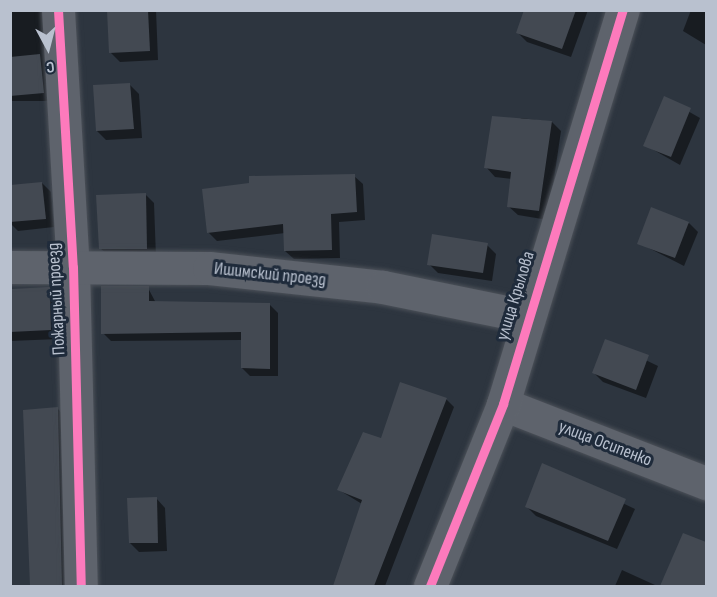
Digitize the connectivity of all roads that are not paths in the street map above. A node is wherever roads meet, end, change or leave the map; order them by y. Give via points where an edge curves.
1 (58, 10) edge
2 (623, 10) edge
3 (10, 267) edge
4 (72, 267) junction
5 (526, 316) junction
6 (503, 404) junction
7 (706, 483) edge
8 (81, 586) edge
9 (430, 586) edge

1 - 4 street, Пожарный проезд
2 - 5 street, улица Крылова
3 - 4 street, Ишимский проезд
4 - 5 street, Ишимский проезд via 220,269 383,287
4 - 8 street, Пожарный проезд
5 - 6 street, улица Крылова
6 - 7 street, улица Осипенко
6 - 9 street, улица Крылова

